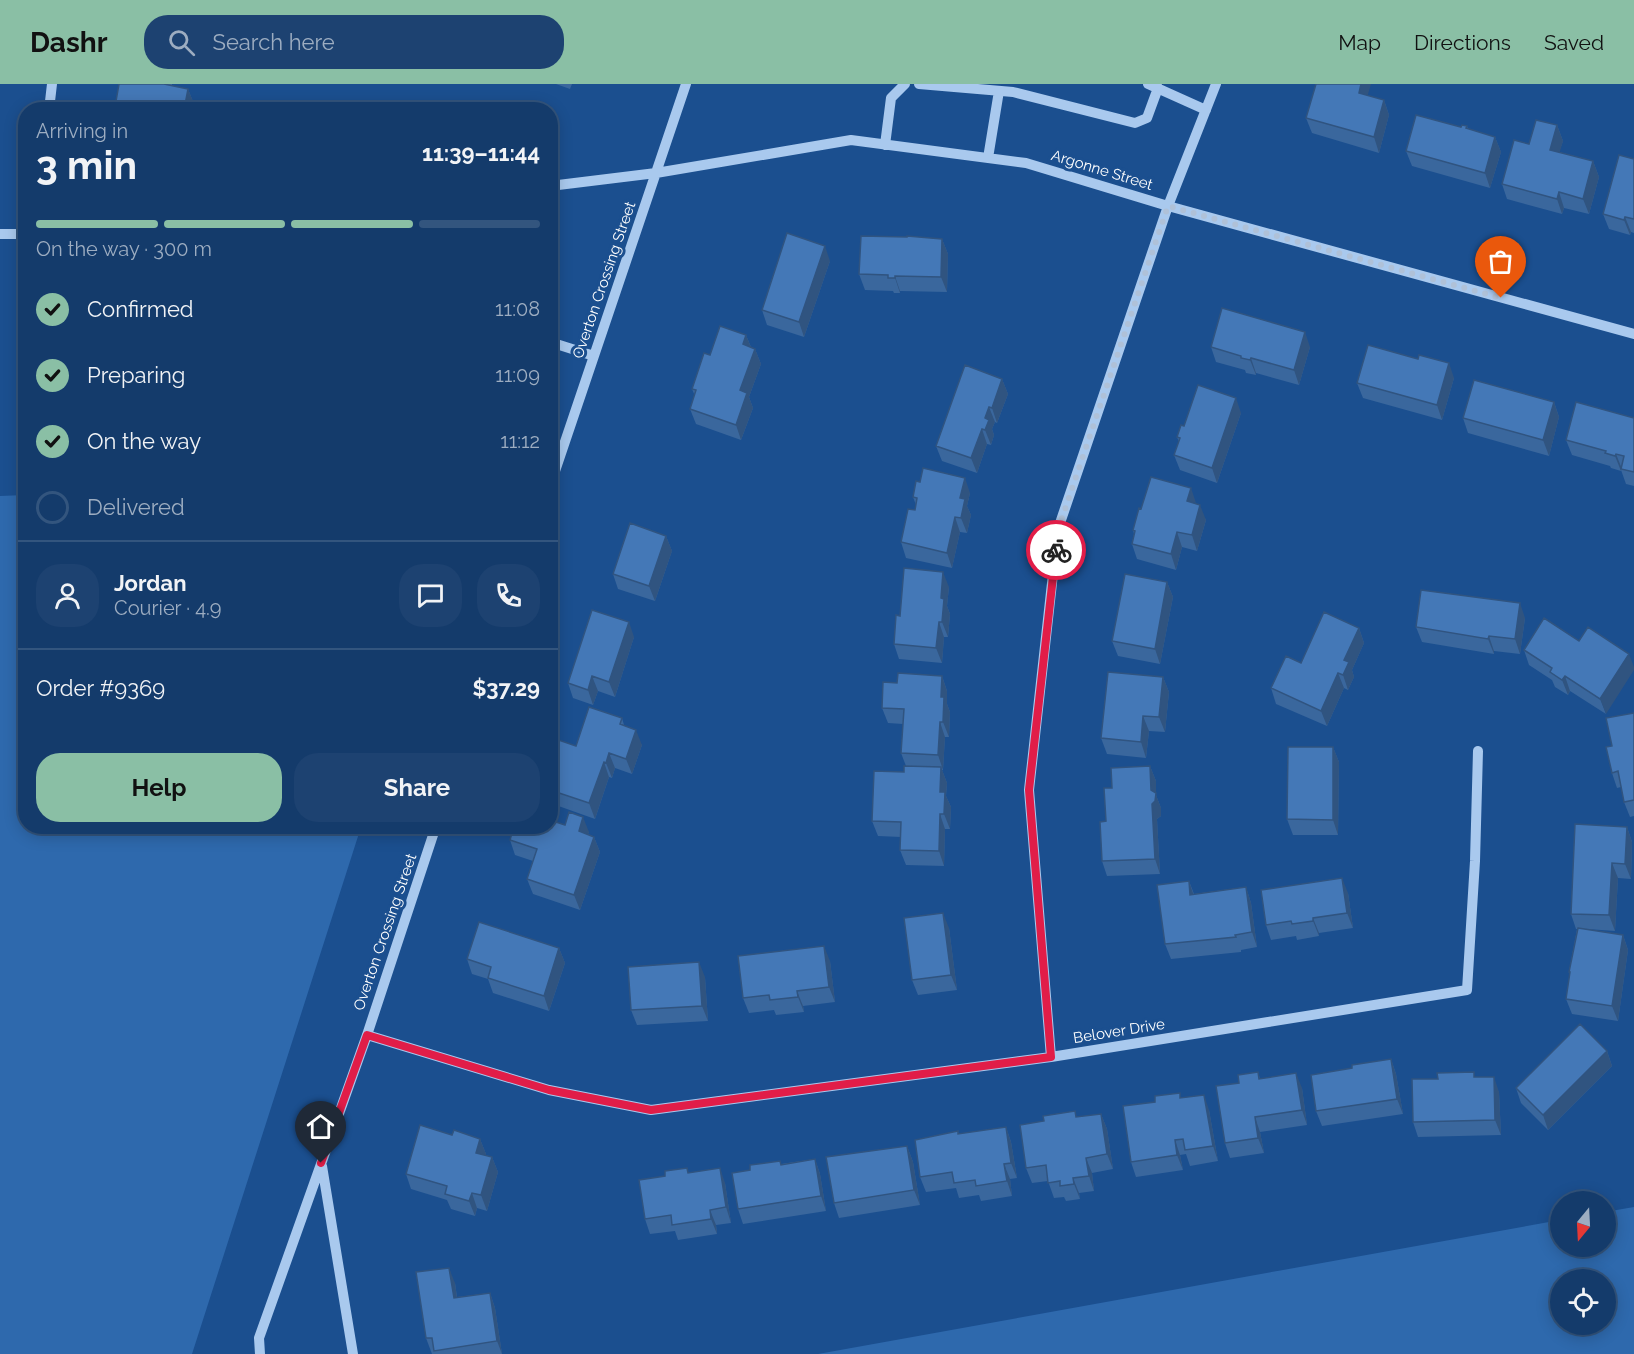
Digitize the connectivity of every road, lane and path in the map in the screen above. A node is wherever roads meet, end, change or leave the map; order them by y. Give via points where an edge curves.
1 (52, 84) edge
2 (686, 84) edge
3 (905, 84) edge
4 (919, 84) edge
5 (1216, 84) edge
6 (1154, 85) edge
7 (999, 91) junction
8 (51, 102) edge
9 (1206, 110) junction
10 (885, 144) junction
11 (988, 158) junction
12 (656, 172) junction
13 (558, 185) edge
14 (1168, 206) junction
15 (0, 234) edge
16 (18, 234) edge
17 (1634, 334) edge
18 (558, 345) edge
19 (594, 357) junction
20 (558, 456) edge
21 (1478, 751) dead end
22 (433, 834) edge
23 (367, 1035) junction
24 (1051, 1057) junction
25 (321, 1163) junction
26 (260, 1354) edge
27 (353, 1354) edge

1 - 8 street
2 - 12 street, Overton Crossing Street
3 - 10 street via 891,98
4 - 7 street
5 - 9 street
6 - 7 street via 1147,118 1135,123
6 - 9 street
7 - 11 street
9 - 14 street
10 - 11 street, Argonne Street
10 - 12 street, Argonne Street via 851,140
11 - 14 street, Argonne Street via 1026,163
12 - 13 street, Argonne Street
12 - 19 street, Overton Crossing Street
14 - 17 street, Argonne Street
14 - 24 street via 1058,530 1029,790
15 - 16 street
18 - 19 street
19 - 20 street, Overton Crossing Street
21 - 24 street, Belover Drive via 1467,990
22 - 23 street, Overton Crossing Street
23 - 24 street, Belover Drive via 549,1090 651,1110
23 - 25 street, Overton Crossing Street
25 - 26 street, Overton Crossing Street via 260,1338
25 - 27 street

